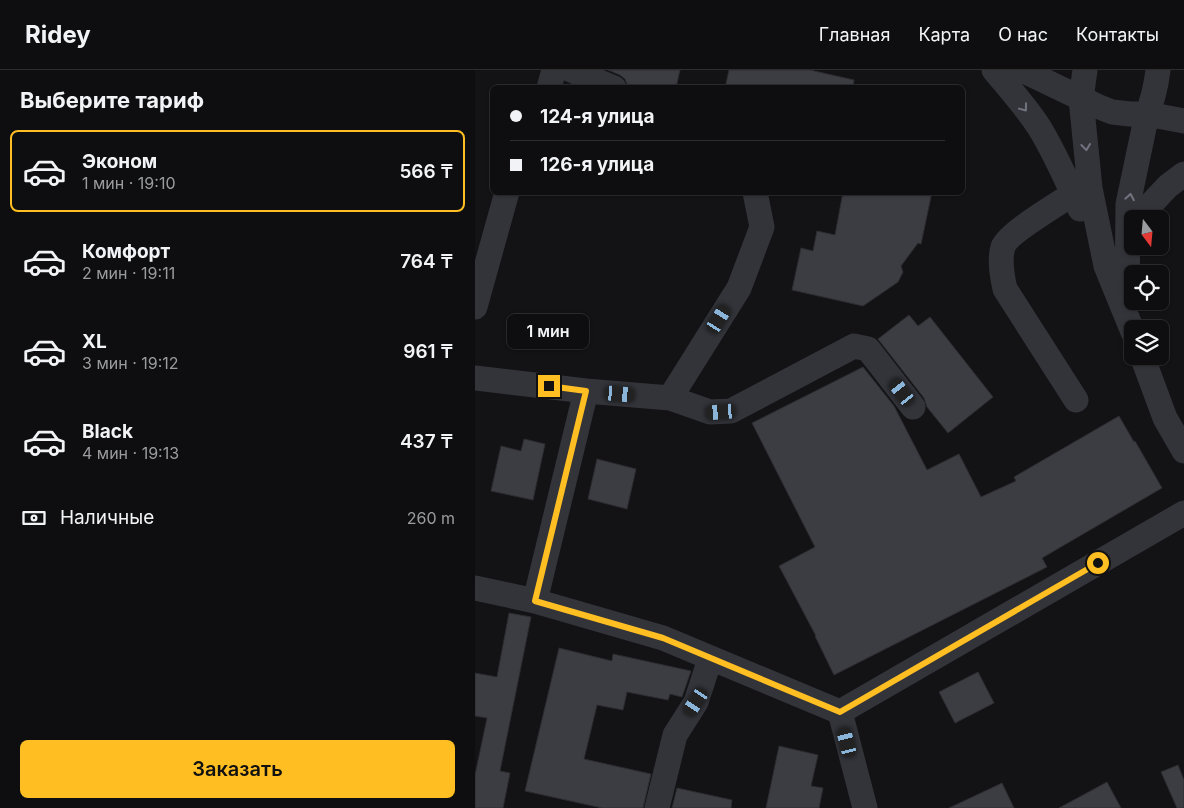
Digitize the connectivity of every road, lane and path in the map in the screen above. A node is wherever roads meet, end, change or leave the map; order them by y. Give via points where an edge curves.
1 (553, 70) edge
2 (571, 70) edge
3 (994, 70) edge
4 (1022, 70) edge
5 (1085, 70) edge
6 (1158, 70) edge
7 (550, 85) edge
8 (607, 85) edge
9 (1081, 99) junction
10 (1147, 114) junction
11 (1184, 121) edge
12 (1184, 174) edge
13 (1073, 194) junction
14 (506, 195) edge
15 (756, 195) edge
16 (1149, 210) edge
17 (1123, 258) edge
18 (475, 307) edge
19 (1129, 320) edge
20 (1145, 365) edge
21 (475, 378) edge
22 (586, 391) junction
23 (670, 398) junction
24 (1076, 400) dead end
25 (913, 406) dead end
26 (1184, 452) edge
27 (1184, 513) edge
28 (475, 588) edge
29 (535, 601) junction
30 (710, 659) junction
31 (840, 712) junction
32 (657, 808) edge
33 (865, 808) edge

1 - 7 street
2 - 8 street
3 -> 13 street via 1038,126
4 - 9 street
5 - 9 street
6 - 10 street
9 - 10 street via 1112,112
9 -> 17 street via 1091,188
10 - 11 street
17 -> 10 street via 1128,204
12 - 16 street via 1168,186
13 - 17 street
13 - 24 street via 1017,232 1003,246 1001,268 1005,289
14 - 18 street
15 - 23 street via 763,227 739,288
17 - 19 street
20 - 26 street via 1165,418
21 - 22 street
22 - 23 street
22 - 29 street
23 - 25 street via 711,412 731,411 854,346 868,349
27 - 31 street
28 - 29 street
29 - 30 street via 663,638
30 - 31 street
30 - 32 street via 696,702 675,735
31 - 33 street

